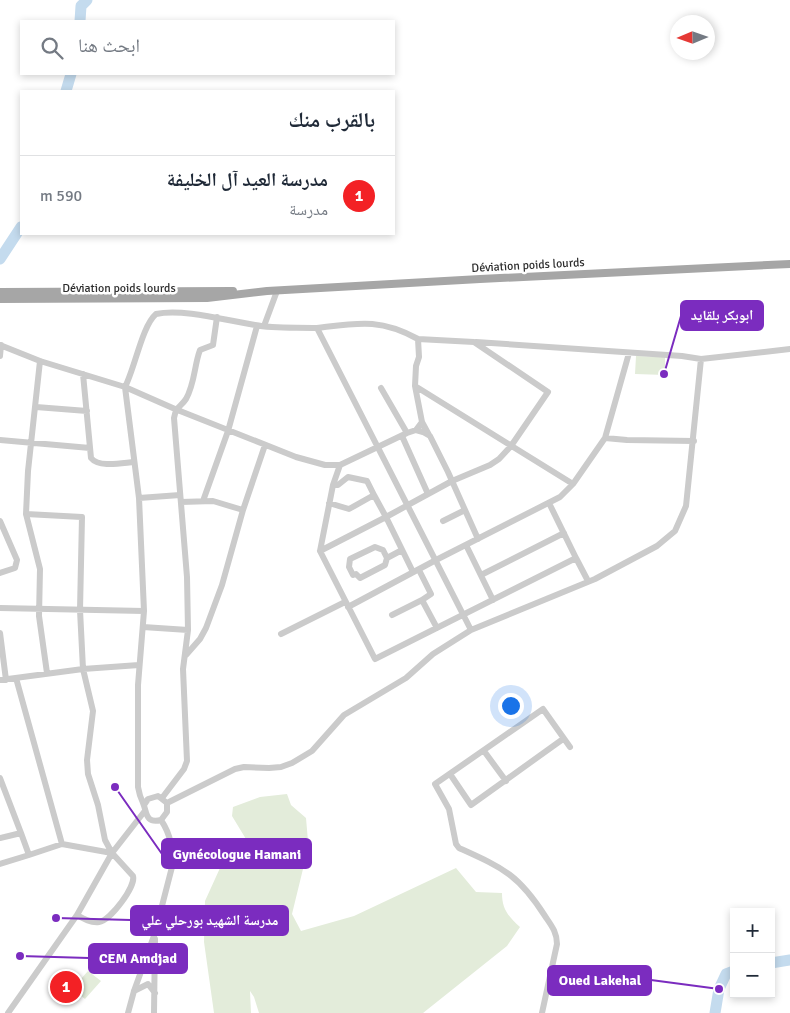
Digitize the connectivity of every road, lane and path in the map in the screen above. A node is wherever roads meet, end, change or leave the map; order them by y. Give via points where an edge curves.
1 (790, 264) edge
2 (277, 291) junction
3 (0, 292) edge
4 (267, 292) junction
5 (0, 299) edge
6 (218, 317) junction
7 (260, 326) junction
8 (317, 328) junction
9 (418, 339) junction
10 (474, 342) junction
11 (0, 345) edge
12 (790, 348) edge
13 (629, 353) junction
14 (0, 356) edge
15 (701, 359) junction
16 (40, 361) junction
17 (83, 374) junction
18 (415, 386) junction
19 (125, 388) junction
20 (381, 388) dead end
21 (36, 407) junction
22 (175, 409) junction
23 (87, 411) junction
24 (422, 422) junction
25 (416, 430) junction
26 (228, 431) junction
27 (404, 435) junction
28 (430, 436) junction
29 (605, 438) junction
30 (0, 440) edge
31 (694, 440) junction
32 (33, 443) junction
33 (266, 445) junction
34 (511, 446) junction
35 (90, 448) junction
36 (380, 448) junction
37 (134, 462) junction
38 (340, 465) junction
39 (452, 482) junction
40 (573, 484) junction
41 (333, 485) junction
42 (374, 494) junction
43 (428, 494) junction
44 (139, 498) junction
45 (180, 499) junction
46 (203, 501) junction
47 (329, 503) junction
48 (548, 503) junction
49 (408, 505) junction
50 (242, 510) junction
51 (465, 510) junction
52 (26, 514) junction
53 (386, 517) junction
54 (0, 521) edge
55 (443, 521) dead end
56 (564, 533) junction
57 (478, 539) junction
58 (466, 545) junction
59 (402, 550) junction
60 (320, 551) junction
61 (388, 558) junction
62 (576, 558) junction
63 (436, 560) junction
64 (416, 571) junction
65 (0, 573) edge
66 (481, 575) junction
67 (588, 581) junction
68 (422, 600) junction
69 (493, 600) junction
70 (347, 604) junction
71 (0, 608) edge
72 (39, 609) junction
73 (80, 610) junction
74 (144, 611) junction
75 (464, 614) junction
76 (392, 615) dead end
77 (143, 627) junction
78 (437, 628) junction
79 (188, 630) junction
80 (471, 630) junction
81 (0, 633) edge
82 (281, 634) dead end
83 (185, 655) junction
84 (139, 665) junction
85 (83, 669) junction
86 (47, 673) junction
87 (16, 678) junction
88 (3, 680) edge
89 (563, 738) junction
90 (570, 747) dead end
91 (484, 751) junction
92 (450, 774) junction
93 (0, 778) edge
94 (506, 781) junction
95 (165, 801) junction
96 (144, 808) junction
97 (161, 820) junction
98 (21, 833) junction
99 (0, 838) edge
100 (62, 844) junction
101 (112, 853) junction
102 (29, 855) junction
103 (0, 864) edge
104 (77, 915) junction
105 (155, 933) junction
106 (134, 991) junction
107 (155, 993) junction
108 (8, 1013) edge
109 (128, 1013) edge
110 (154, 1013) edge
111 (542, 1013) edge

1 - 2 main road, Déviation poids lourds
2 - 4 main road, Déviation poids lourds
2 - 7 street
3 - 4 main road, Déviation poids lourds
4 - 5 main road, Déviation poids lourds via 207,298
6 - 7 street
6 - 19 street via 156,314 148,324
6 - 22 street via 213,345 200,350 193,384 185,400
7 - 8 street
7 - 26 street
8 - 9 street via 363,322 403,331
8 - 36 street
9 - 10 street
9 - 18 street
10 - 13 street
10 - 34 street via 548,392
11 - 14 street
11 - 16 street
12 - 15 street
13 - 15 street
13 - 29 street
15 - 31 street
16 - 17 street
16 - 21 street
17 - 19 street
17 - 23 street
18 - 24 street
18 - 34 street
19 - 22 street
19 - 37 street
20 - 27 street
21 - 23 street
21 - 32 street
22 - 26 street
22 - 45 street
23 - 35 street
24 - 25 street
24 - 28 street
25 - 27 street
25 - 28 street
26 - 33 street
26 - 46 street
27 - 36 street
27 - 43 street
28 - 39 street
29 - 31 street
29 - 40 street
30 - 32 street
31 - 67 street via 686,506 675,531 657,546
32 - 35 street
32 - 52 street
33 - 38 street via 325,465
33 - 50 street
34 - 39 street via 490,465
34 - 40 street
35 - 37 street via 94,462
36 - 38 street
36 - 49 street
37 - 44 street
38 - 41 street
39 - 43 street
39 - 51 street
40 - 48 street
41 - 42 street via 348,477 355,478 367,481
41 - 47 street
42 - 47 street via 348,509
42 - 53 street
43 - 49 street
44 - 45 street
44 - 74 street
45 - 46 street
45 - 79 street
46 - 50 street
47 - 60 street
48 - 56 street
48 - 57 street
49 - 53 street
49 - 63 street
50 - 83 street via 222,585 206,628
51 - 55 street
51 - 57 street
52 - 72 street via 40,569
52 - 73 street via 82,517
53 - 59 street
53 - 60 street
54 - 65 street via 16,560 15,568
56 - 62 street
56 - 66 street
57 - 58 street
58 - 63 street
58 - 66 street
59 - 61 street
59 - 64 street
60 - 70 street
61 - 61 street via 385,566 360,578 353,575 349,567 350,559 375,547 383,550
62 - 67 street
62 - 69 street
63 - 64 street
63 - 75 street
64 - 68 street via 432,594
64 - 70 street
66 - 69 street
67 - 80 street
68 - 76 street
68 - 78 street
69 - 75 street
70 - 78 street via 375,659
70 - 82 street
71 - 72 street
72 - 73 street
72 - 86 street
73 - 74 street
73 - 85 street
74 - 77 street
75 - 78 street
75 - 80 street
77 - 79 street
77 - 84 street
79 - 83 street
80 - 95 street via 433,654 406,678 344,716 312,751 297,760 281,767 235,769
81 - 88 street
83 - 95 street via 187,761
84 - 85 street
84 - 96 street via 138,787
85 - 86 street
85 - 101 street via 93,711 88,774 105,840
86 - 87 street
87 - 88 street
87 - 100 street
89 - 90 street
89 - 91 street via 542,709
89 - 94 street
91 - 92 street
91 - 94 street
92 - 94 street via 471,805
92 - 111 street via 435,784 449,809 456,844 515,878 534,898 556,934 557,944
93 - 98 street
95 - 96 street via 158,796 151,797
95 - 97 street via 168,812
96 - 97 street via 148,818
96 - 101 street
97 - 105 street via 169,834 172,866
98 - 99 street
98 - 102 street
100 - 101 street
100 - 102 street
101 - 104 street
101 - 104 street via 133,876 131,887 108,919 90,922
102 - 103 street
104 - 108 street
105 - 106 street
105 - 107 street
106 - 107 street via 148,984
106 - 109 street
107 - 110 street

